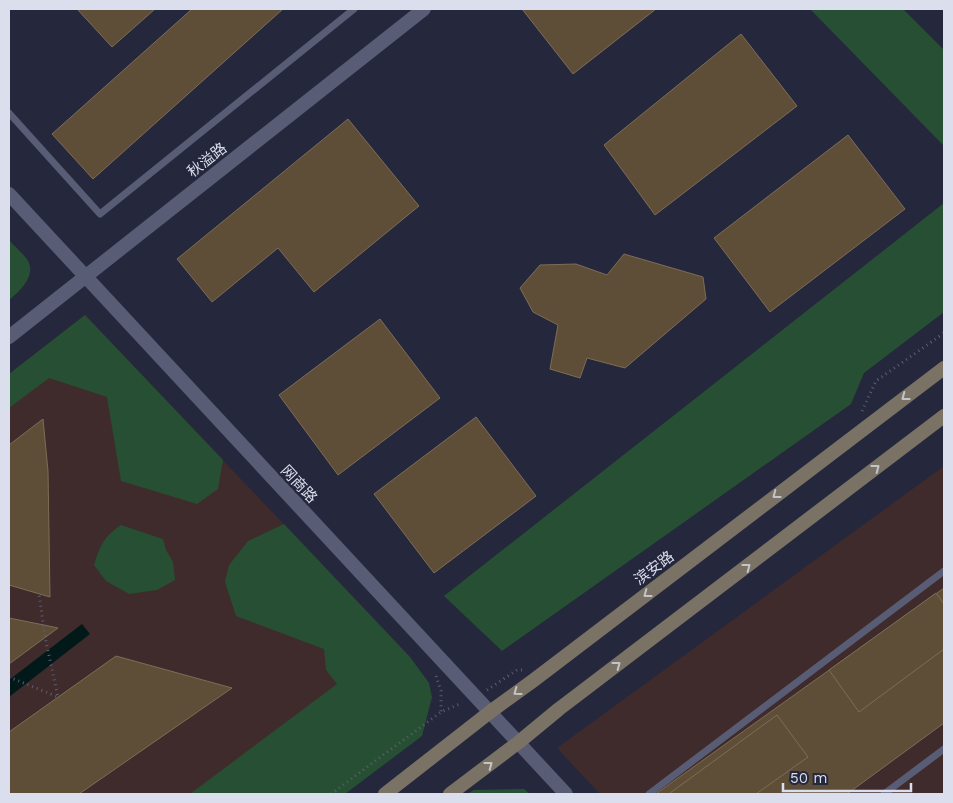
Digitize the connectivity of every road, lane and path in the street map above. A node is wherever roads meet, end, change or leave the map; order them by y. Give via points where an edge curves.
1 (354, 9) edge
2 (424, 9) edge
3 (9, 113) edge
4 (9, 194) edge
5 (85, 277) junction
6 (944, 333) edge
7 (9, 337) edge
8 (944, 368) edge
9 (860, 414) dead end
10 (944, 416) edge
11 (944, 571) edge
12 (39, 594) dead end
13 (526, 669) dead end
14 (9, 677) edge
15 (476, 698) junction
16 (490, 712) junction
17 (518, 742) junction
18 (944, 749) edge
19 (331, 794) edge
20 (385, 794) edge
21 (450, 794) edge
22 (566, 794) edge
23 (649, 794) edge
24 (884, 794) edge

1 - 3 lane via 100,214
2 - 5 street, 秋溢路
4 - 5 street, 网商路
5 - 7 street, 秋溢路
5 - 15 street, 网商路
6 - 9 path via 876,381
8 -> 16 main road, 滨安路
17 -> 10 main road
11 - 23 lane
12 - 14 path via 58,697
13 - 15 path via 516,670
15 - 16 street, 网商路
15 - 19 path via 441,712
16 - 17 street, 网商路
16 - 20 main road, 滨安路
21 -> 17 main road
17 - 22 street, 网商路
18 - 24 lane

